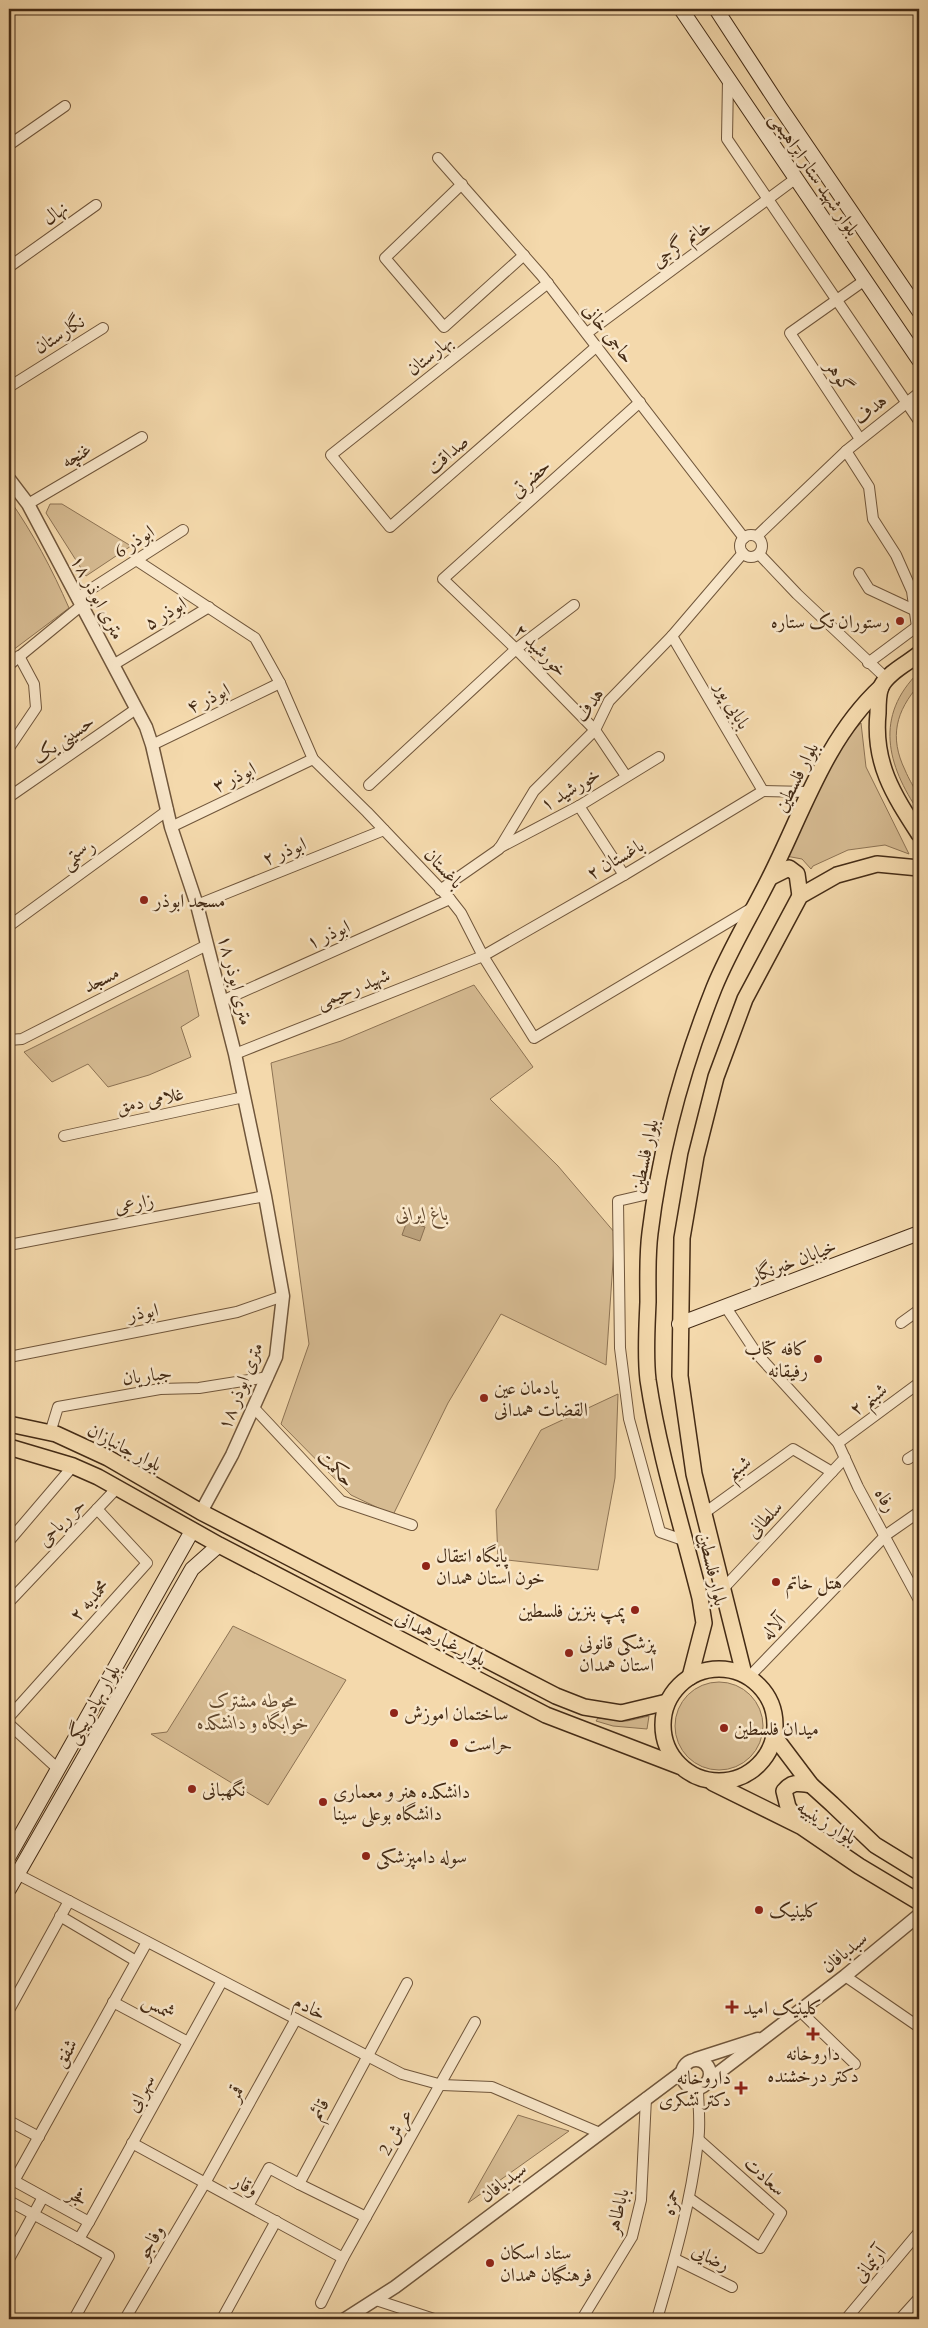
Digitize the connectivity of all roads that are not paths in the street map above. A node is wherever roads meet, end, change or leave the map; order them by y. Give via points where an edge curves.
1 (681, 9) edge
2 (716, 9) edge
3 (728, 79) junction
4 (65, 106) dead end
5 (9, 145) edge
6 (438, 158) dead end
7 (795, 178) junction
8 (462, 184) junction
9 (767, 201) junction
10 (96, 205) dead end
11 (524, 255) junction
12 (9, 266) edge
13 (865, 280) junction
14 (548, 283) junction
15 (837, 301) junction
16 (919, 311) edge
17 (103, 328) dead end
18 (587, 334) junction
19 (597, 346) junction
20 (919, 360) edge
21 (9, 387) edge
22 (919, 393) edge
23 (640, 402) junction
24 (907, 402) junction
25 (919, 421) edge
26 (142, 436) dead end
27 (860, 439) junction
28 (846, 451) junction
29 (331, 455) joint
30 (9, 479) edge
31 (28, 504) junction
32 (183, 530) dead end
33 (757, 536) junction
34 (744, 538) junction
35 (743, 553) junction
36 (759, 554) junction
37 (136, 560) junction
38 (859, 573) dead end
39 (443, 579) joint
40 (80, 601) junction
41 (574, 604) dead end
42 (209, 607) junction
43 (914, 610) junction
44 (918, 626) edge
45 (672, 636) junction
46 (516, 649) junction
47 (919, 654) edge
48 (19, 656) junction
49 (868, 663) junction
50 (9, 665) edge
51 (113, 665) junction
52 (280, 683) junction
53 (884, 683) junction
54 (136, 709) junction
55 (595, 730) junction
56 (152, 745) junction
57 (9, 748) edge
58 (659, 757) dead end
59 (312, 759) junction
60 (626, 776) junction
61 (369, 785) dead end
62 (763, 791) junction
63 (808, 792) junction
64 (9, 798) edge
65 (579, 806) junction
66 (168, 810) junction
67 (172, 827) junction
68 (384, 830) junction
69 (919, 834) edge
70 (499, 849) junction
71 (919, 868) edge
72 (624, 875) junction
73 (771, 877) junction
74 (440, 890) junction
75 (800, 896) junction
76 (450, 899) junction
77 (197, 905) junction
78 (756, 906) junction
79 (9, 926) edge
80 (207, 945) junction
81 (483, 956) junction
82 (222, 1001) junction
83 (9, 1040) edge
84 (235, 1054) junction
85 (244, 1097) junction
86 (64, 1136) dead end
87 (657, 1192) junction
88 (266, 1196) junction
89 (919, 1233) edge
90 (9, 1245) edge
91 (283, 1296) junction
92 (725, 1306) junction
93 (919, 1310) edge
94 (901, 1323) dead end
95 (679, 1324) junction
96 (9, 1357) edge
97 (268, 1377) junction
98 (919, 1383) edge
99 (254, 1408) junction
100 (9, 1424) edge
101 (50, 1433) junction
102 (838, 1443) junction
103 (9, 1447) edge
104 (919, 1452) edge
105 (845, 1458) junction
106 (908, 1459) dead end
107 (74, 1466) junction
108 (832, 1472) junction
109 (117, 1488) junction
110 (97, 1510) junction
111 (202, 1512) junction
112 (919, 1512) edge
113 (703, 1514) junction
114 (217, 1520) joint
115 (412, 1525) dead end
116 (192, 1531) junction
117 (886, 1536) junction
118 (686, 1541) junction
119 (9, 1542) edge
120 (219, 1545) junction
121 (722, 1590) junction
122 (919, 1600) edge
123 (9, 1602) edge
124 (746, 1676) junction
125 (690, 1677) junction
126 (667, 1702) junction
127 (9, 1716) edge
128 (9, 1724) edge
129 (774, 1736) junction
130 (679, 1766) junction
131 (57, 1768) junction
132 (710, 1781) junction
133 (811, 1785) junction
134 (802, 1826) junction
135 (9, 1856) edge
136 (919, 1872) edge
137 (17, 1874) junction
138 (9, 1889) edge
139 (68, 1901) junction
140 (919, 1902) edge
141 (919, 1915) edge
142 (60, 1916) junction
143 (146, 1942) junction
144 (136, 1961) junction
145 (845, 1976) junction
146 (222, 1981) junction
147 (407, 1983) dead end
148 (113, 2002) junction
149 (9, 2010) edge
150 (800, 2010) junction
151 (296, 2019) junction
152 (475, 2022) dead end
153 (919, 2027) edge
154 (767, 2036) junction
155 (188, 2042) junction
156 (367, 2056) junction
157 (696, 2060) junction
158 (855, 2064) dead end
159 (682, 2072) junction
160 (709, 2080) junction
161 (442, 2085) junction
162 (698, 2088) junction
163 (646, 2098) junction
164 (9, 2121) edge
165 (600, 2133) junction
166 (39, 2137) junction
167 (699, 2140) junction
168 (132, 2143) junction
169 (12, 2180) edge
170 (205, 2183) junction
171 (299, 2184) junction
172 (43, 2197) junction
173 (689, 2198) junction
174 (9, 2201) edge
175 (248, 2206) junction
176 (33, 2214) junction
177 (366, 2217) junction
178 (276, 2221) junction
179 (89, 2222) junction
180 (79, 2239) junction
181 (917, 2239) edge
182 (343, 2258) junction
183 (9, 2259) edge
184 (675, 2259) junction
185 (732, 2287) dead end
186 (919, 2298) edge
187 (376, 2300) junction
188 (321, 2303) dead end
189 (74, 2319) edge
190 (125, 2319) edge
191 (222, 2319) edge
192 (345, 2319) edge
193 (434, 2319) edge
194 (582, 2319) edge
195 (658, 2319) edge
196 (846, 2319) edge
197 (900, 2319) edge

1 - 3 main road, بلوار شهید ستار ابراهیمی
2 - 16 main road, بلوار شهید ستار ابراهیمی
3 - 7 main road, بلوار شهید ستار ابراهیمی
3 - 9 street via 727,139
4 - 5 street
6 - 8 street, حاجی خانی
7 - 9 street, خانم گرجی
7 - 13 main road, بلوار شهید ستار ابراهیمی
8 - 11 street, حاجی خانی
8 - 11 street via 385,258 444,327
9 - 15 street
9 - 18 street, خانم گرجی
10 - 12 street, نهال
11 - 14 street, حاجی خانی
13 - 15 street
13 - 20 main road, بلوار شهید ستار ابراهیمی
14 - 18 street, حاجی خانی
14 - 29 street, بهارستان
15 - 24 street
15 - 27 street, گوهر via 790,334
17 - 21 street, نگارستان
18 - 19 street, حاجی خانی
19 - 23 street, حاجی خانی
19 - 29 street, صداقت via 390,527
22 - 24 street, هدف
23 - 34 street, حاجی خانی
23 - 39 street, حضرتی
24 - 25 street
24 - 27 street, هدف
26 - 31 street, غنچه
27 - 28 street, هدف
28 - 33 street, هدف
28 - 43 street via 869,487 873,519 896,555 912,591
30 - 31 street, ۱۸ متری ابوذر
31 - 40 street, ۱۸ متری ابوذر
32 - 37 street, ابوذر 6
33 - 34 street
33 - 36 street via 762,545
34 - 35 street via 740,548
35 - 36 street
35 - 45 street, هدف
36 - 49 street
37 - 40 street, ابوذر 6
37 - 42 street, باغستان
38 - 43 street via 869,589
39 - 46 street, خورشید ۲
40 - 48 street, ابوذر 6
40 - 51 street, ۱۸ متری ابوذر
41 - 46 street
42 - 51 street, ابوذر ۵
42 - 52 street, باغستان via 255,638
43 - 44 street
44 - 49 street
45 - 55 street, هدف via 609,701
45 - 62 street, بابایی پور
46 - 55 street, خورشید ۲
46 - 61 street
47 - 53 main road, بلوار فلسطین
48 - 50 street, ابوذر 6
48 - 57 street via 34,684 36,708
49 - 53 street
51 - 54 street, ۱۸ متری ابوذر
52 - 56 street, ابوذر ۴
52 - 59 street, باغستان
53 - 63 main road, بلوار فلسطین via 846,726
53 - 69 main road via 876,728 878,751 886,778
54 - 56 street, ۱۸ متری ابوذر
54 - 64 street, حسینی یک
55 - 60 street, خورشید ۲
55 - 70 street, هدف via 534,791
56 - 66 street, ۱۸ متری ابوذر
58 - 60 street, خورشید ۱
59 - 67 street, ابوذر ۳
59 - 68 street, باغستان
60 - 65 street, خورشید ۱
62 - 63 street
62 - 72 street, باغستان ۲
63 - 73 main road, بلوار فلسطین
65 - 70 street, خورشید ۱
65 - 72 street
66 - 67 street, ۱۸ متری ابوذر
66 - 79 street, رستمی
67 - 77 street, ۱۸ متری ابوذر
68 - 74 street, باغستان
68 - 77 street, ابوذر ۲
70 - 74 street, هدف
71 - 75 main road via 877,864 837,875
72 - 81 street, باغستان ۲
73 - 75 main road via 790,868 797,874
73 - 78 main road, بلوار فلسطین
74 - 76 street, باغستان
75 - 95 main road, بلوار فلسطین via 745,998 716,1077 696,1156 682,1238
76 - 81 street, باغستان via 461,913
76 - 82 street, ابوذر ۱
77 - 80 street, ۱۸ متری ابوذر
78 - 81 street, باغستان via 534,1038
78 - 87 main road, بلوار فلسطین via 715,986 686,1068 664,1149
80 - 82 street, ۱۸ متری ابوذر
80 - 83 street, مسجد via 22,1039
81 - 84 street, شهید رحیمی
82 - 84 street, ۱۸ متری ابوذر
84 - 85 street, ۱۸ متری ابوذر
85 - 86 street, غلامی دمق
85 - 88 street, ۱۸ متری ابوذر
87 - 118 main road, بلوار فلسطین via 650,1235 648,1378
87 - 118 street via 618,1201 620,1348 629,1418 660,1532
88 - 90 street, زارعی
88 - 91 street, ۱۸ متری ابوذر
89 - 92 main road, خیابان خبرنگار
91 - 96 street, ابوذر via 237,1312
91 - 97 street, ۱۸ متری ابوذر via 276,1357
92 - 95 main road, خیابان خبرنگار
92 - 102 street, رفاه via 757,1354
93 - 94 street
95 - 113 main road, بلوار فلسطین via 680,1376 686,1427
97 - 99 street, ۱۸ متری ابوذر
97 - 101 street, جباریان via 199,1388 160,1389 58,1407
98 - 102 street, شبنم ۲
99 - 111 street, ۱۸ متری ابوذر
99 - 115 street, حکمت via 341,1501
100 - 101 main road, بلوار جانبازان
101 - 111 main road, بلوار جانبازان via 108,1458
102 - 105 street, رفاه
103 - 107 main road
104 - 106 street
105 - 108 street, سلطانی
105 - 117 street, رفاه
107 - 109 main road
107 - 119 street
108 - 113 street, شبنم via 793,1449
108 - 121 street, سلطانی
109 - 110 street, حر ریاحی
109 - 116 main road
110 - 123 street, حر ریاحی
110 - 127 street, محمدیه ۲ via 147,1563
111 - 114 main road, بلوار جانبازان
112 - 117 street, آلاله
113 - 121 main road, بلوار فلسطین
114 - 126 main road, بلوار غبار همدانی via 556,1696 584,1707 621,1713
116 - 120 main road, بلوار غبار همدانی
116 - 131 main road, بلوار بهادربیگی
117 - 122 street, رفاه
117 - 124 street, آلاله
118 - 125 main road, بلوار فلسطین via 704,1623
120 - 130 main road, بلوار غبار همدانی via 546,1715
120 - 137 main road, بلوار بهادربیگی via 192,1569
121 - 124 main road, بلوار فلسطین
124 - 125 main road via 724,1670 707,1670
124 - 129 main road via 761,1688 770,1702 775,1719
125 - 126 main road
126 - 130 main road via 662,1719 663,1736
128 - 131 street
129 - 132 main road via 758,1766 744,1776
129 - 133 main road, بلوار زینبیه
130 - 132 main road via 693,1776
131 - 135 main road, بلوار بهادربیگی
132 - 134 main road, بلوار زینبیه
133 - 134 main road via 790,1784 784,1792 788,1807
133 - 136 main road, بلوار زینبیه via 875,1844
134 - 140 main road, بلوار زینبیه
137 - 138 main road, بلوار بهادربیگی
137 - 139 street, خادم
139 - 142 street
139 - 143 street, خادم
141 - 145 street, سبدبافان
142 - 144 street
142 - 149 street
143 - 144 street, شفق
143 - 146 street, خادم
144 - 148 street, شفق
145 - 150 street, سبدبافان
145 - 153 street
146 - 151 street, خادم
146 - 155 street, سهرابی
147 - 156 street, قائم
148 - 155 street, شمس
148 - 166 street, شفق
150 - 154 street, سبدبافان
150 - 158 street
151 - 156 street, خادم
151 - 170 street, قمر
152 - 161 street, عرش 2
154 - 157 street, سبدبافان
154 - 160 street, سبدبافان
155 - 168 street, سهرابی
156 - 161 street, خادم via 402,2074
156 - 171 street, قائم
157 - 159 street via 685,2064
157 - 160 street via 708,2066
159 - 162 street via 686,2084
159 - 163 street, سبدبافان
160 - 162 street
161 - 165 street, خادم via 492,2087
161 - 177 street, عرش 2
162 - 167 street, حمزه
163 - 165 street, سبدبافان
163 - 194 street, باباطاهر via 641,2200 632,2237
164 - 166 street
165 - 187 street, سبدبافان
166 - 169 street, شفق
167 - 173 street, حمزه
167 - 173 street, سعادت via 781,2213 760,2248
168 - 170 street, وقار
168 - 179 street, سهرابی
169 - 172 street, فجر
170 - 175 street, وقار
170 - 190 street, وفاجو
171 - 175 street via 269,2168
171 - 177 street
172 - 176 street
172 - 179 street, فجر
173 - 184 street, حمزه
174 - 176 street, فجر
175 - 178 street, وقار
176 - 180 street, فجر
176 - 183 street
177 - 182 street, عرش 2
178 - 182 street, وقار
178 - 191 street
179 - 180 street, فجر
180 - 189 street via 109,2256
181 - 196 street, آرتیمانی
182 - 188 street, عرش 2
184 - 185 street, رضایی
184 - 195 street, حمزه
186 - 197 street
187 - 192 street, سبدبافان
187 - 193 street

